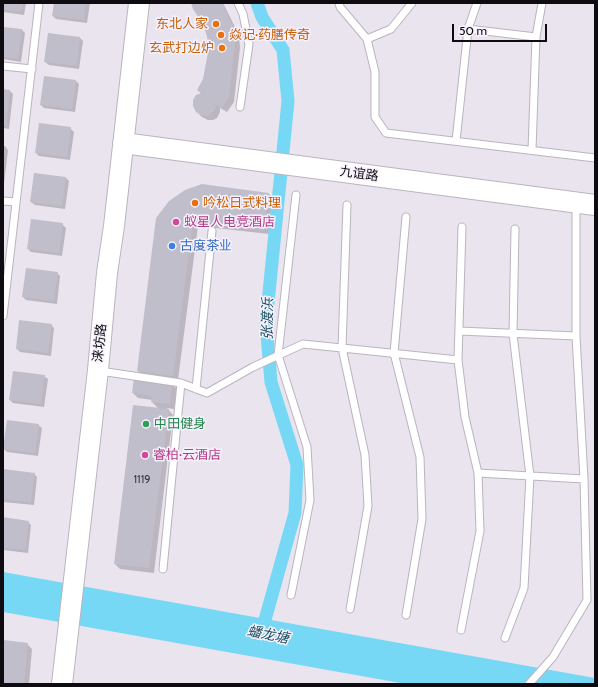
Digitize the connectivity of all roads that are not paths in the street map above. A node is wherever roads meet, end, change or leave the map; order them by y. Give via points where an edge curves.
1 (40, 3) edge
2 (140, 3) edge
3 (238, 3) edge
4 (339, 3) edge
5 (412, 3) edge
6 (477, 3) edge
7 (542, 3) edge
8 (468, 28) junction
9 (536, 38) junction
10 (367, 39) junction
11 (3, 66) edge
12 (32, 69) junction
13 (240, 107) dead end
14 (456, 141) junction
15 (123, 143) junction
16 (532, 150) junction
17 (595, 158) edge
18 (296, 195) dead end
19 (3, 201) edge
20 (16, 202) junction
21 (576, 203) junction
22 (347, 205) dead end
23 (595, 205) edge
24 (406, 217) dead end
25 (462, 227) dead end
26 (515, 229) dead end
27 (212, 231) dead end
28 (3, 316) edge
29 (459, 331) junction
30 (513, 334) junction
31 (576, 336) junction
32 (342, 348) junction
33 (394, 353) junction
34 (278, 355) junction
35 (458, 360) junction
36 (98, 370) junction
37 (181, 383) junction
38 (196, 389) junction
39 (478, 473) junction
40 (530, 476) junction
41 (584, 479) junction
42 (163, 569) dead end
43 (291, 595) dead end
44 (350, 609) dead end
45 (406, 615) dead end
46 (461, 630) dead end
47 (505, 638) dead end
48 (62, 684) edge
49 (530, 684) edge

1 - 12 lane
2 - 15 street, 涞坊路
3 - 13 lane via 249,44
4 - 10 lane
5 - 10 lane via 391,29
6 - 8 lane
7 - 9 lane
8 - 9 lane
8 - 14 lane
9 - 16 lane
10 - 14 lane via 375,72 375,117 386,133
11 - 12 lane
12 - 20 lane
14 - 16 lane
15 - 21 street, 九谊路
15 - 36 street, 涞坊路
16 - 17 lane
18 - 34 lane
19 - 20 lane
20 - 28 lane
21 - 23 street, 九谊路
21 - 31 lane
22 - 32 lane
24 - 33 lane
25 - 29 lane
26 - 30 lane
27 - 38 lane
29 - 30 lane
29 - 35 lane
30 - 31 lane
30 - 40 lane
31 - 41 lane
32 - 33 lane
32 - 34 lane via 303,344
32 - 44 lane via 365,455 368,506
33 - 35 lane
33 - 45 lane via 420,457 422,519
34 - 38 lane via 207,393
34 - 43 lane via 307,447 310,500
35 - 39 lane via 465,417
36 - 37 lane
36 - 48 street, 涞坊路
37 - 38 lane
37 - 42 lane
39 - 40 lane
39 - 46 lane via 480,531
40 - 41 lane
40 - 47 lane via 524,588
41 - 49 lane via 587,600 553,657

